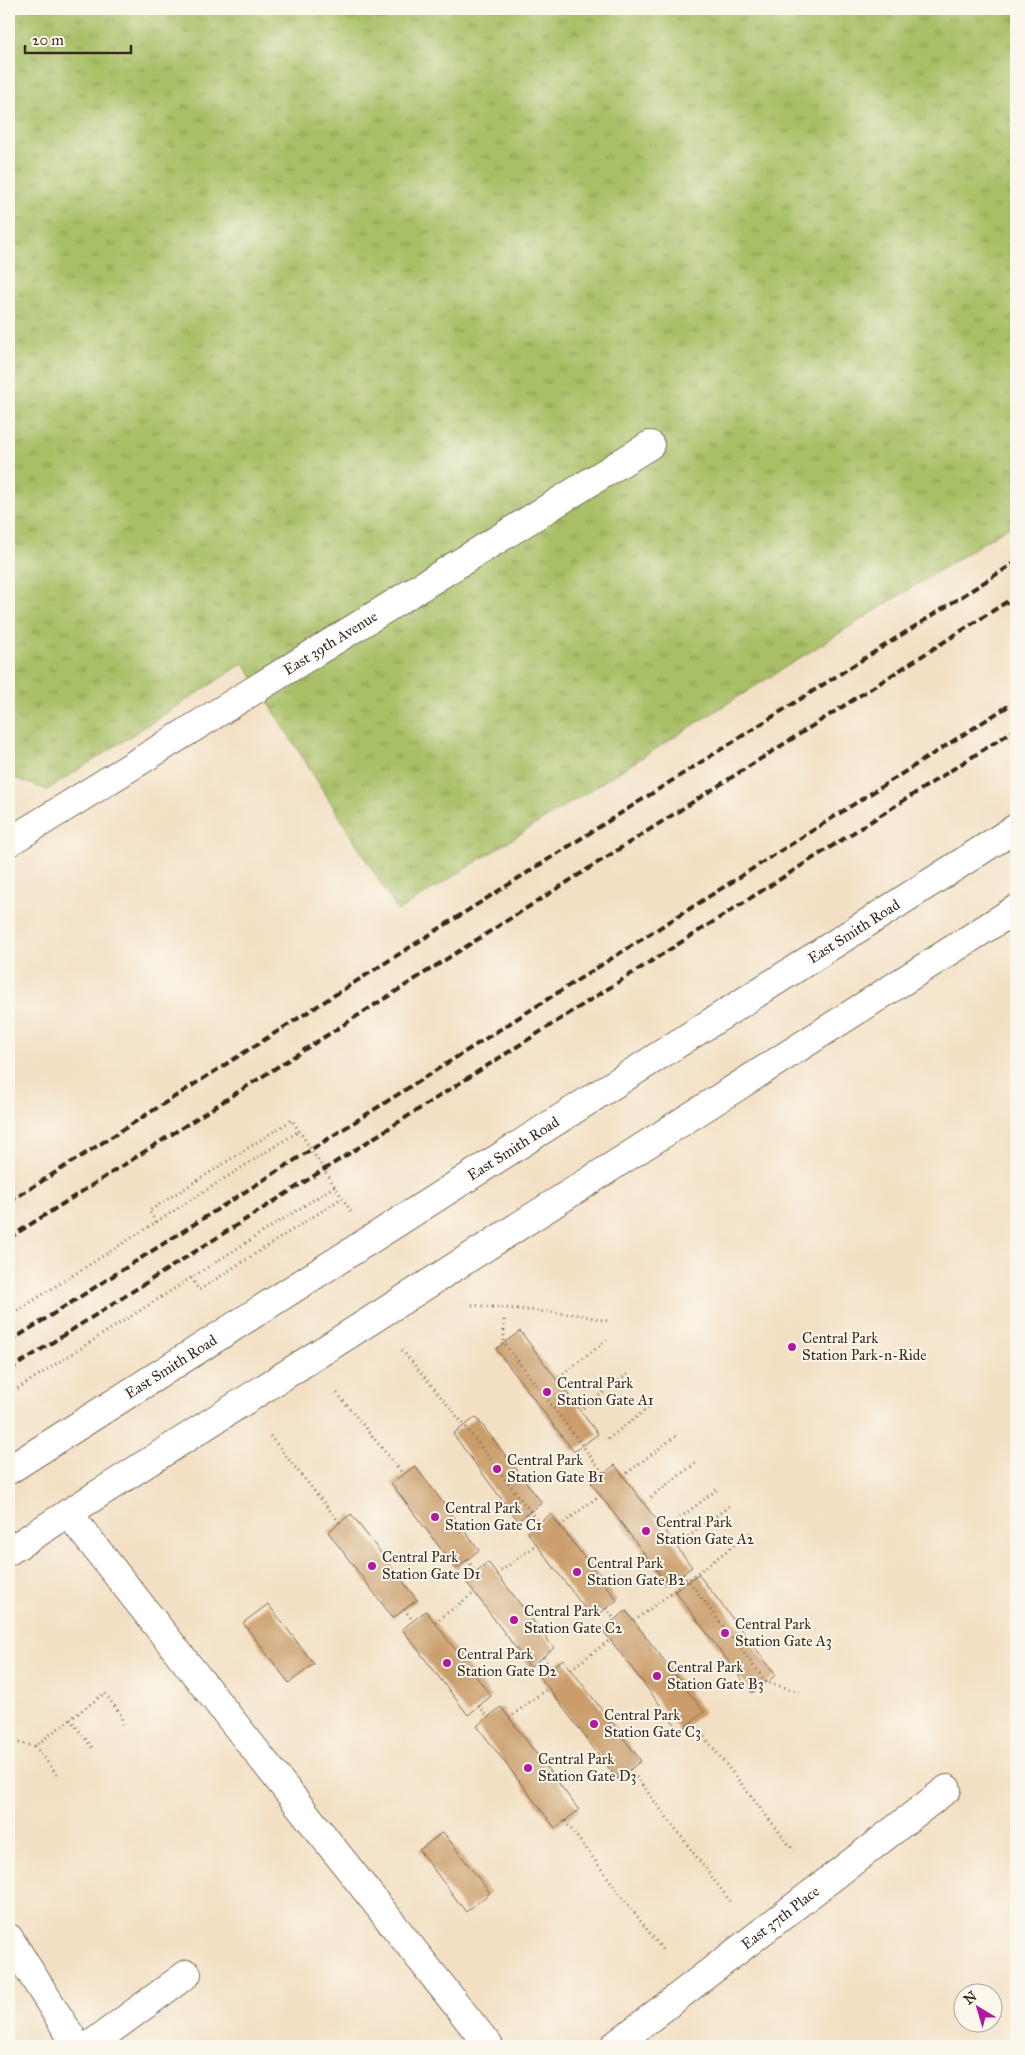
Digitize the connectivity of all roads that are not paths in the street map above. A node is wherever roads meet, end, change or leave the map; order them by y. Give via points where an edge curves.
1 (650, 445) dead end
2 (1016, 828) edge
3 (9, 842) edge
4 (1016, 909) edge
5 (9, 1470) edge
6 (68, 1513) junction
7 (9, 1551) edge
8 (947, 1789) dead end
9 (9, 1938) edge
10 (188, 1974) dead end
11 (77, 2046) edge
12 (89, 2046) edge
13 (489, 2046) edge
14 (614, 2046) edge

1 - 3 street, East 39th Avenue
2 - 5 street, East Smith Road
4 - 6 street
6 - 7 street
6 - 13 street
8 - 14 street, East 37th Place
9 - 11 street
10 - 12 street

